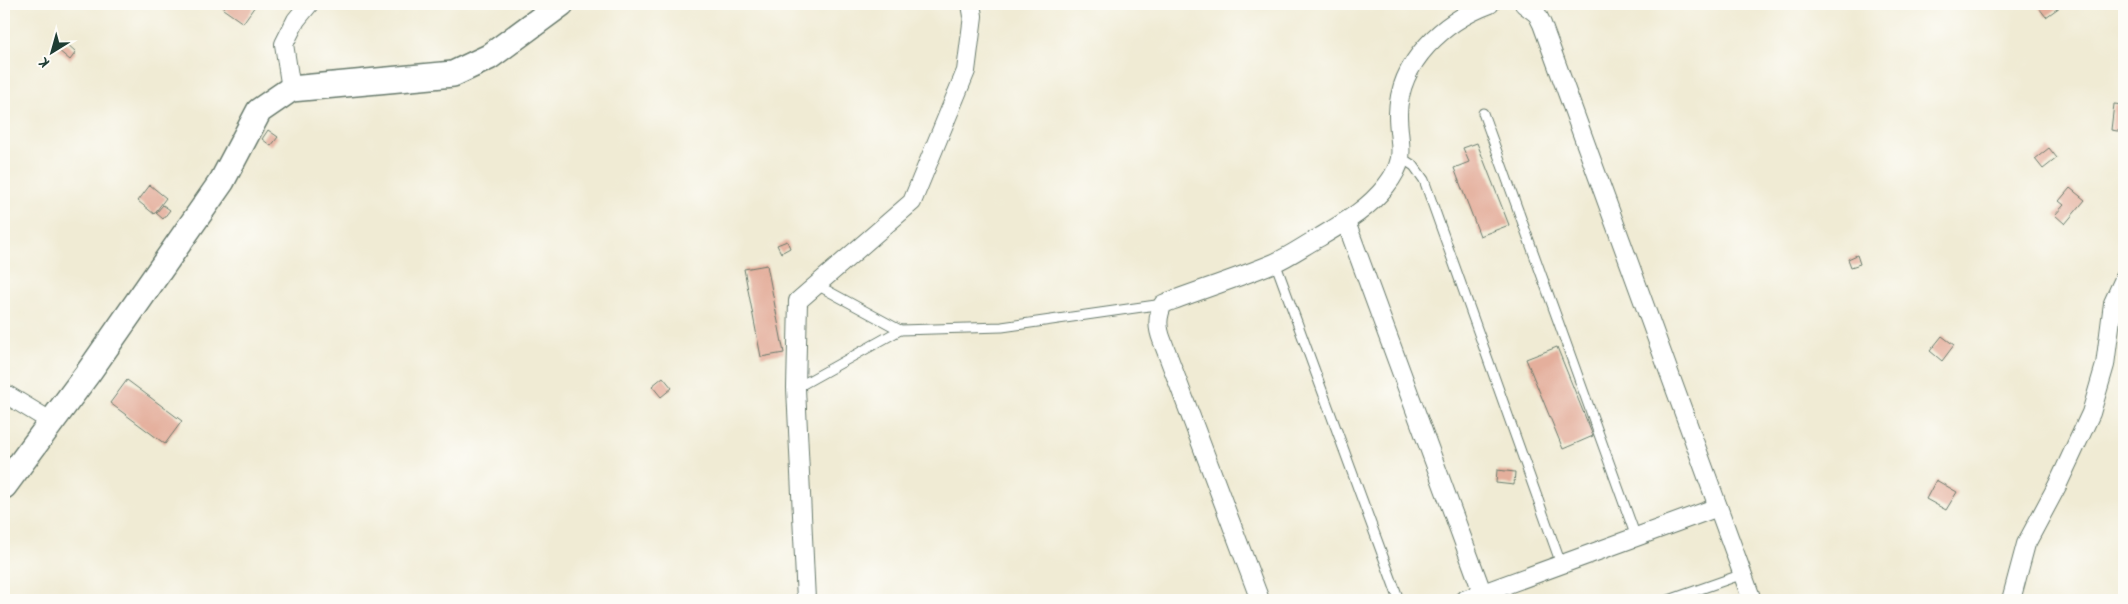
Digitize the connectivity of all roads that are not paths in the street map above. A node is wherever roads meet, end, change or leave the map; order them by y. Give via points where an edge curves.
1 (309, 4) edge
2 (561, 4) edge
3 (971, 4) edge
4 (1490, 4) edge
5 (1524, 4) edge
6 (291, 89) junction
7 (1483, 113) dead end
8 (1400, 157) junction
9 (1346, 222) junction
10 (1275, 262) junction
11 (2124, 279) edge
12 (817, 285) junction
13 (1163, 304) junction
14 (900, 330) junction
15 (796, 388) junction
16 (4, 393) edge
17 (52, 422) junction
18 (4, 486) edge
19 (1718, 507) junction
20 (1636, 537) junction
21 (1561, 564) junction
22 (1743, 574) junction
23 (1484, 597) edge
24 (806, 600) edge
25 (1260, 600) edge
26 (1399, 600) edge
27 (1464, 600) edge
28 (1669, 600) edge
29 (1752, 600) edge
30 (2011, 600) edge

1 - 6 street via 296,20 284,44
2 - 6 street via 490,57 453,74
3 - 12 street via 973,16 966,71 912,202
4 - 8 street via 1469,12 1438,33 1406,78 1398,114
5 - 19 street via 1537,14 1542,24
6 - 17 street via 260,111 222,181
7 - 20 lane
8 - 9 street via 1396,171 1376,198
8 - 21 lane via 1414,166 1424,180
9 - 10 street
9 - 23 street
10 - 13 street
10 - 26 lane
11 - 30 street via 2113,303 2105,365 2091,413 2026,544
12 - 14 lane
12 - 15 street via 798,301
13 - 14 lane via 1002,328
13 - 25 street via 1158,330
14 - 15 lane
15 - 24 street
16 - 17 street
17 - 18 street
19 - 20 street
19 - 22 street
20 - 21 street
21 - 23 street
22 - 28 lane
22 - 29 street
23 - 27 street

